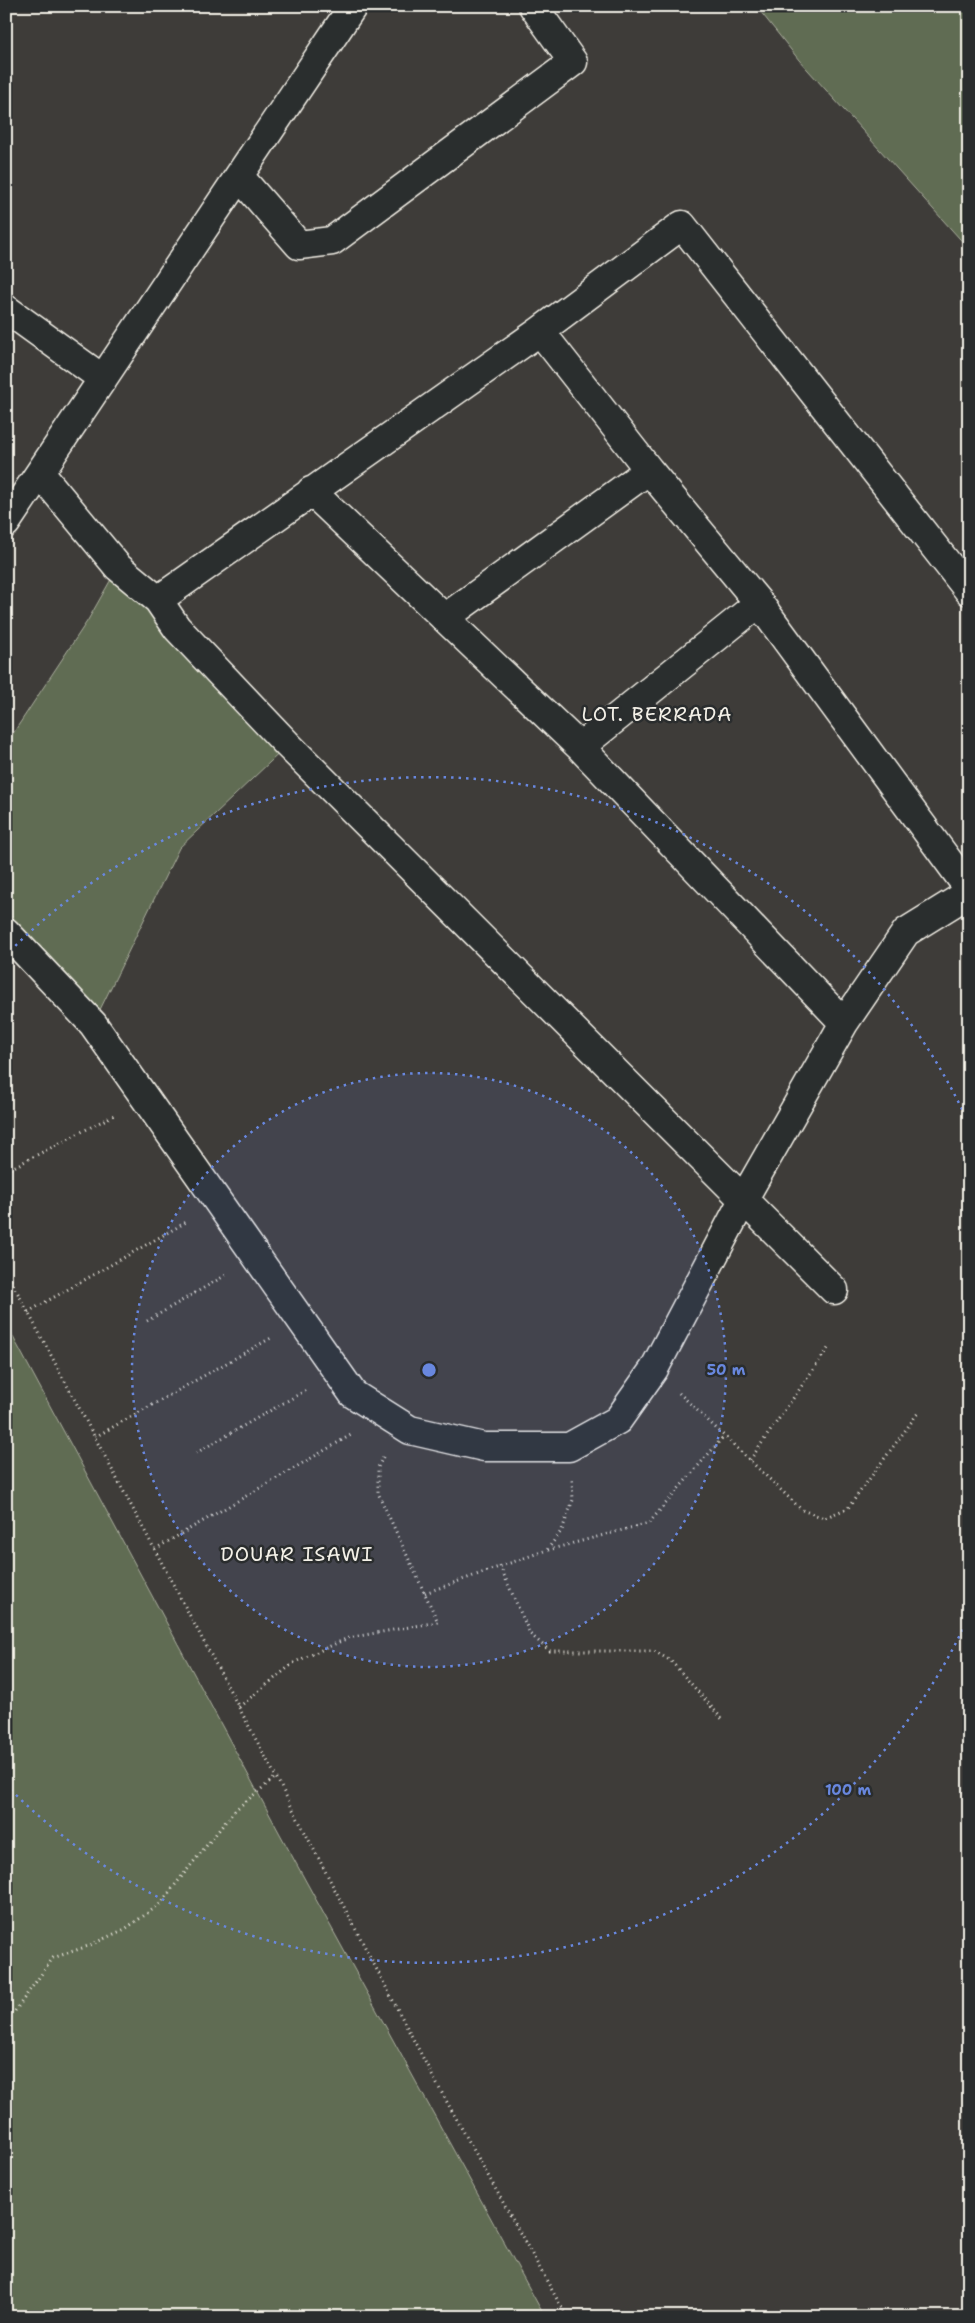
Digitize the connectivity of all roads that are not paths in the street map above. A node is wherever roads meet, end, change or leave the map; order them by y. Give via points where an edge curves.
1 (353, 6) edge
2 (534, 6) edge
3 (239, 176) junction
4 (6, 309) edge
5 (540, 331) junction
6 (103, 379) junction
7 (649, 470) junction
8 (40, 473) junction
9 (311, 491) junction
10 (6, 523) edge
11 (969, 591) edge
12 (158, 600) junction
13 (759, 603) junction
14 (446, 617) junction
15 (580, 747) junction
16 (969, 889) edge
17 (969, 893) edge
18 (6, 932) edge
19 (844, 1023) junction
20 (743, 1200) junction
21 (834, 1290) dead end

1 - 3 street
2 - 3 street via 574,62 332,241 299,245
3 - 6 street
4 - 6 street
5 - 7 street
5 - 9 street
5 - 11 street via 682,225
6 - 8 street
7 - 13 street
7 - 14 street
8 - 10 street
8 - 12 street via 118,567
9 - 12 street
9 - 14 street
12 - 20 street via 177,628 288,745
13 - 15 street
13 - 16 street
14 - 15 street
15 - 19 street
17 - 19 street via 906,932
18 - 20 street via 93,1024 353,1394 410,1430 484,1447 568,1447 618,1420 654,1369
19 - 20 street
20 - 21 street

